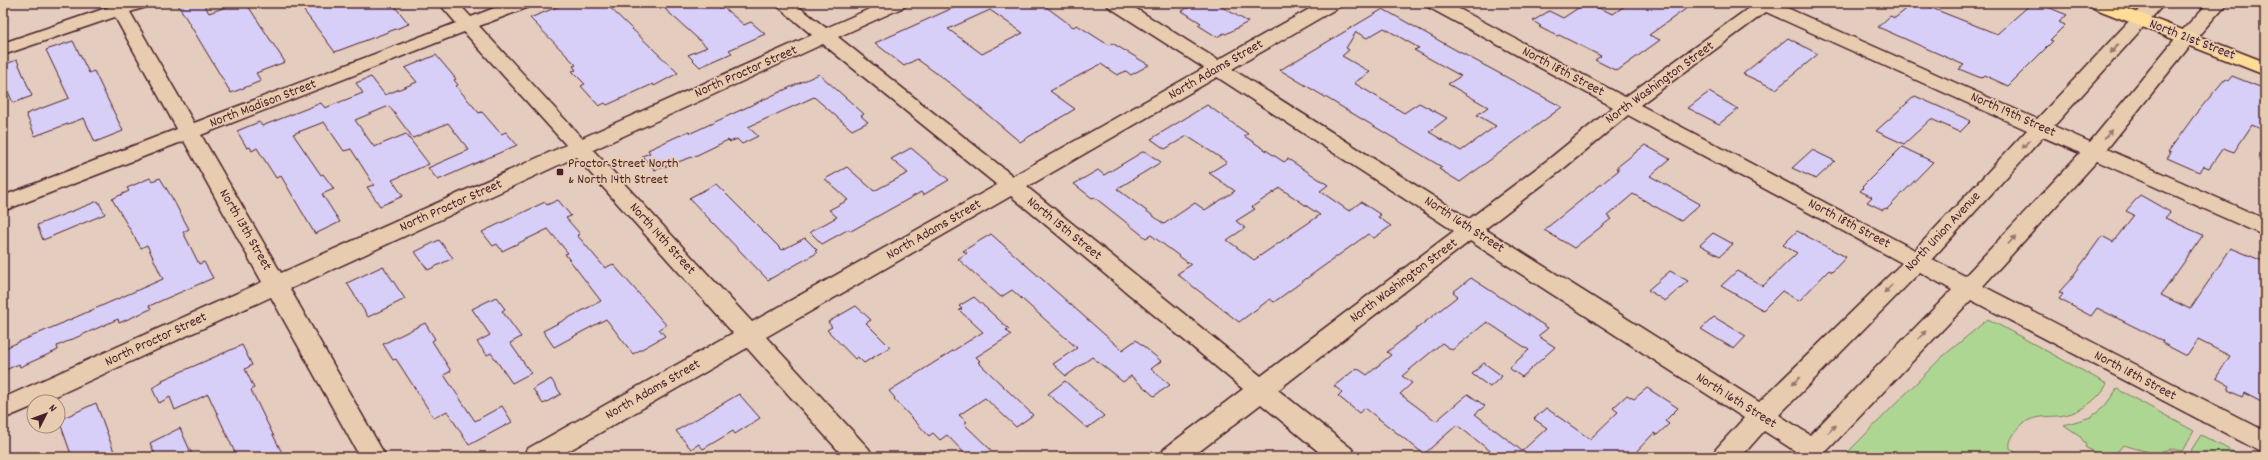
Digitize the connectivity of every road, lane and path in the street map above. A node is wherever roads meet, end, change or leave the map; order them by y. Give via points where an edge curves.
1 (140, 3) edge
2 (448, 3) edge
3 (523, 3) edge
4 (783, 3) edge
5 (898, 3) edge
6 (1115, 3) edge
7 (1333, 3) edge
8 (1434, 3) edge
9 (2097, 3) edge
10 (2156, 3) edge
11 (2218, 3) edge
12 (1765, 4) edge
13 (118, 6) edge
14 (2140, 20) junction
15 (467, 24) junction
16 (824, 37) junction
17 (2186, 38) junction
18 (3, 49) edge
19 (1219, 68) junction
20 (2265, 69) edge
21 (1627, 105) junction
22 (2041, 128) junction
23 (189, 132) junction
24 (580, 147) junction
25 (2094, 151) junction
26 (1012, 186) junction
27 (3, 204) edge
28 (2265, 228) edge
29 (1471, 230) junction
30 (1918, 260) junction
31 (276, 285) junction
32 (1968, 288) junction
33 (749, 336) junction
34 (1260, 390) junction
35 (3, 409) edge
36 (1761, 417) junction
37 (2265, 443) edge
38 (1809, 453) edge
39 (373, 457) edge
40 (536, 457) edge
41 (860, 457) edge
42 (1173, 457) edge
43 (1343, 457) edge
44 (1725, 457) edge

1 - 13 street
2 - 15 street, North 14th Street
3 - 15 street, North Madison Street
4 - 16 street, North 15th Street
5 - 16 street, North Proctor Street
6 - 19 street, North 16th Street
7 - 19 street, North Adams Street
8 - 21 street, North 18th Street
9 - 14 main road, North 21st Street
10 - 14 street, North Union Avenue
11 - 17 street
12 - 21 street, North Washington Street
12 - 22 street, North 19th Street
13 - 18 street
13 - 23 street, North 13th Street
14 - 17 main road, North 21st Street
14 -> 22 street, North Union Avenue
15 - 23 street, North Madison Street
15 - 24 street, North 14th Street
16 - 24 street, North Proctor Street
16 - 26 street, North 15th Street
17 - 20 main road, North 21st Street
25 -> 17 street
19 - 26 street, North Adams Street
19 - 29 street, North 16th Street
21 - 29 street, North Washington Street
21 - 30 street, North 18th Street
22 - 25 street, North 19th Street
22 -> 30 street, North Union Avenue
23 - 27 street, North Madison Street
23 - 31 street, North 13th Street
24 - 31 street, North Proctor Street
24 - 33 street, North 14th Street
25 - 28 street, North 19th Street
32 -> 25 street
26 - 33 street, North Adams Street
26 - 34 street, North 15th Street
29 - 34 street, North Washington Street
29 - 36 street, North 16th Street
30 - 32 street, North 18th Street
30 -> 36 street, North Union Avenue
31 - 35 street, North Proctor Street
31 - 39 street, North 13th Street
32 - 37 street, North 18th Street
38 -> 32 street
33 - 40 street, North Adams Street
33 - 41 street, North 14th Street
34 - 42 street, North Washington Street
34 - 43 street, North 15th Street
36 - 38 street, North 16th Street
36 - 44 street, North Union Avenue

